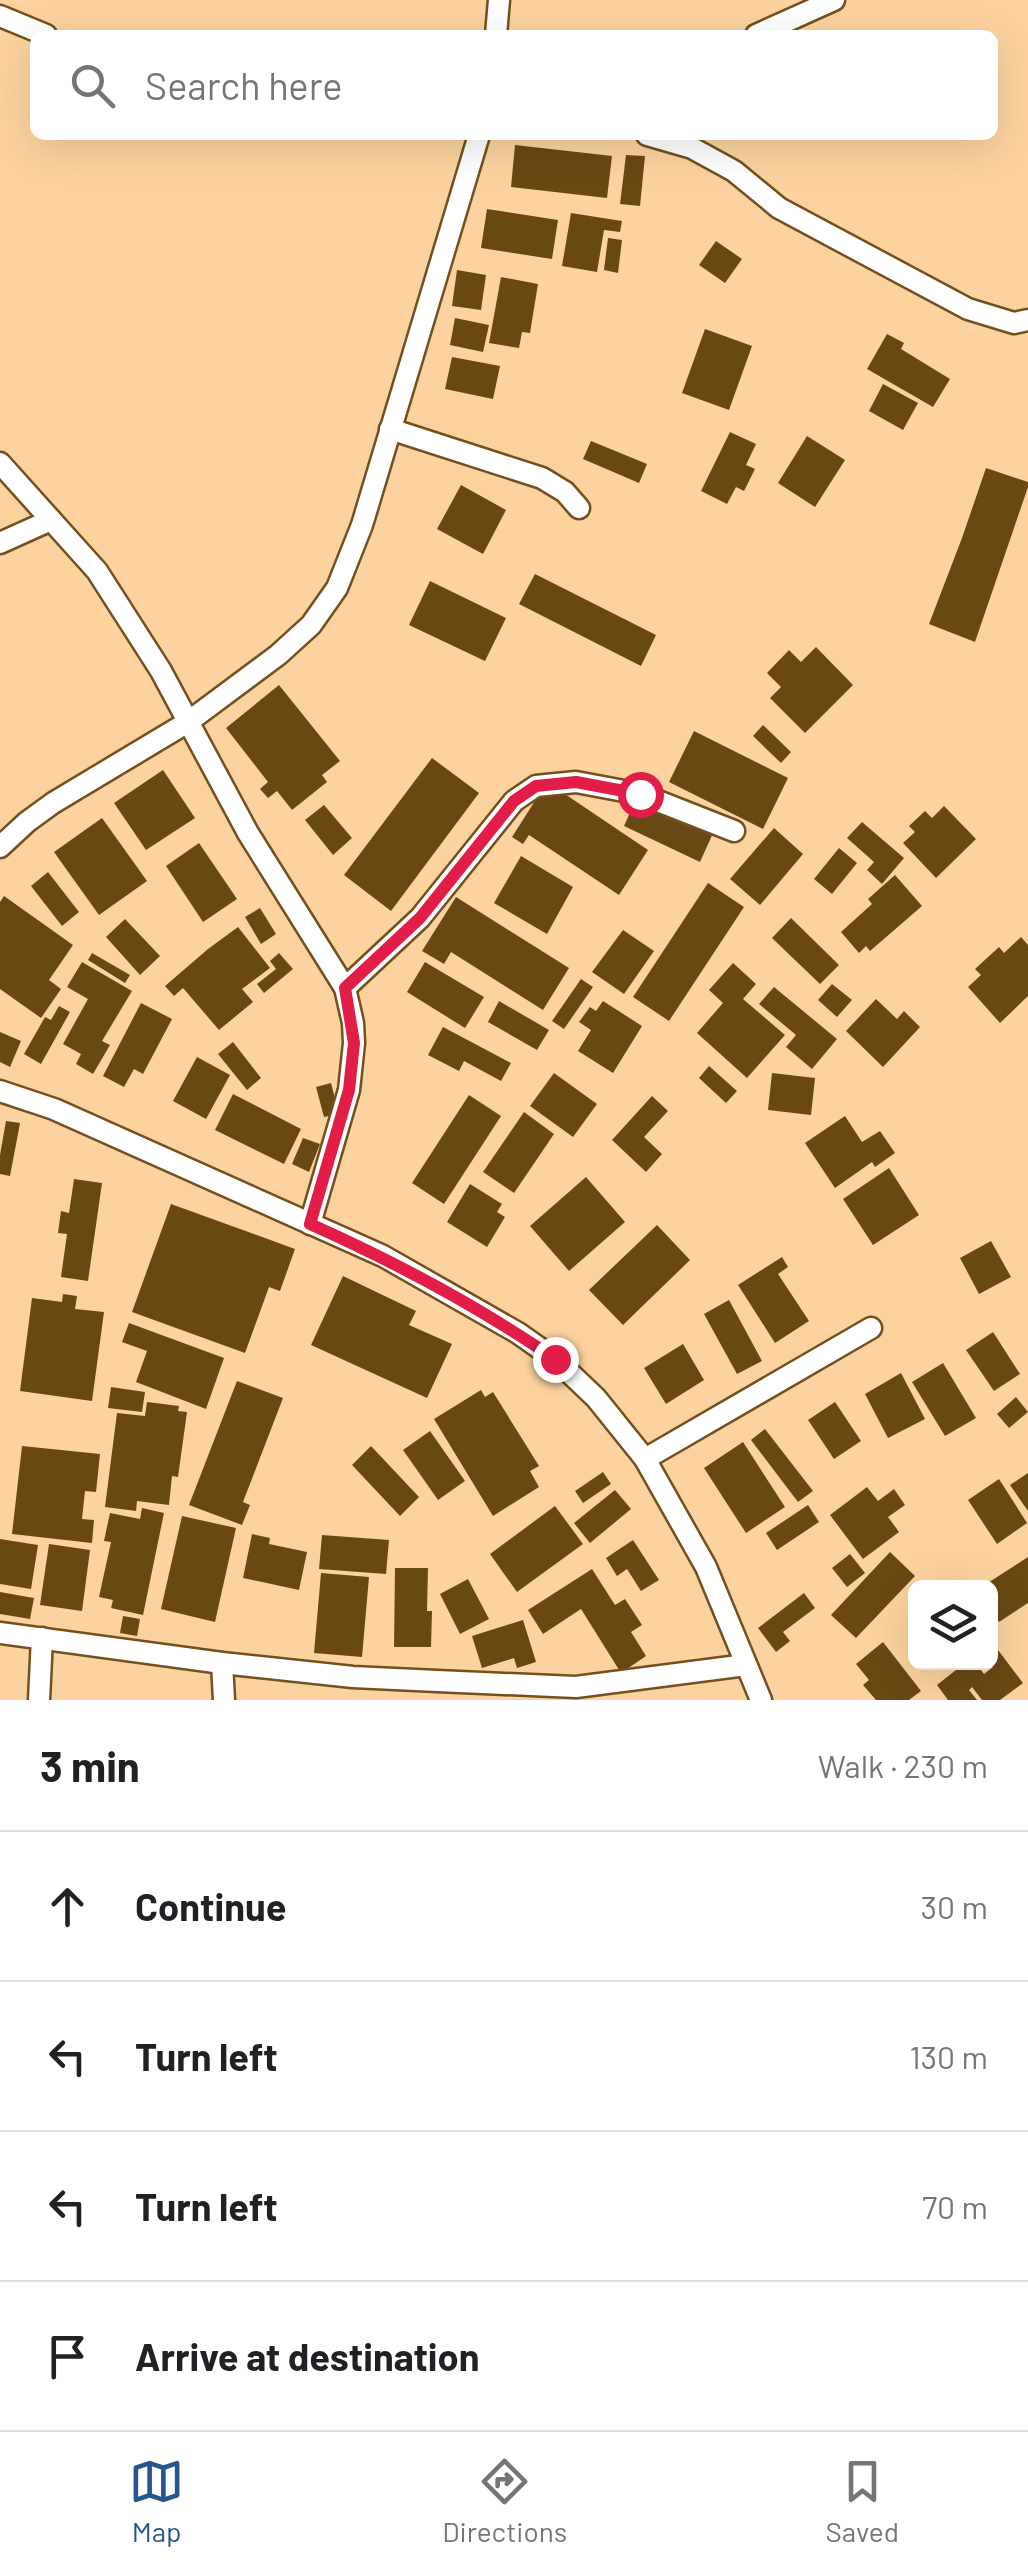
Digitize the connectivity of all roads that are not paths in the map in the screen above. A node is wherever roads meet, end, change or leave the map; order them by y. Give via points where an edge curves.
1 (499, 0) edge
2 (834, 0) edge
3 (0, 16) edge
4 (34, 30) edge
5 (496, 30) edge
6 (767, 30) edge
7 (477, 140) edge
8 (668, 140) edge
9 (1028, 320) edge
10 (390, 429) junction
11 (0, 462) edge
12 (579, 508) dead end
13 (51, 520) junction
14 (0, 543) edge
15 (188, 722) junction
16 (734, 831) dead end
17 (0, 847) edge
18 (345, 988) junction
19 (1, 1096) edge
20 (310, 1224) junction
21 (872, 1328) dead end
22 (645, 1459) junction
23 (0, 1632) edge
24 (42, 1638) junction
25 (222, 1663) junction
26 (746, 1665) junction
27 (40, 1700) edge
28 (224, 1700) edge
29 (761, 1700) edge

1 - 5 street
2 - 6 street
3 - 4 street
7 - 10 street
8 - 9 street via 734,171 778,208 968,309 1014,323
10 - 12 street via 542,478
10 - 15 street via 337,588 278,655
11 - 13 street
13 - 14 street
13 - 15 street via 96,571
15 - 17 street via 54,803
15 - 18 street
16 - 18 street via 640,794 576,782 536,786 514,801 420,918
18 - 20 street via 354,1043 349,1090
19 - 20 street via 54,1109
20 - 22 street via 383,1256 518,1333 596,1398
21 - 22 street
22 - 26 street via 706,1567
23 - 24 street
24 - 25 street
24 - 27 street
25 - 26 street via 354,1677 576,1687
25 - 28 street
26 - 29 street

